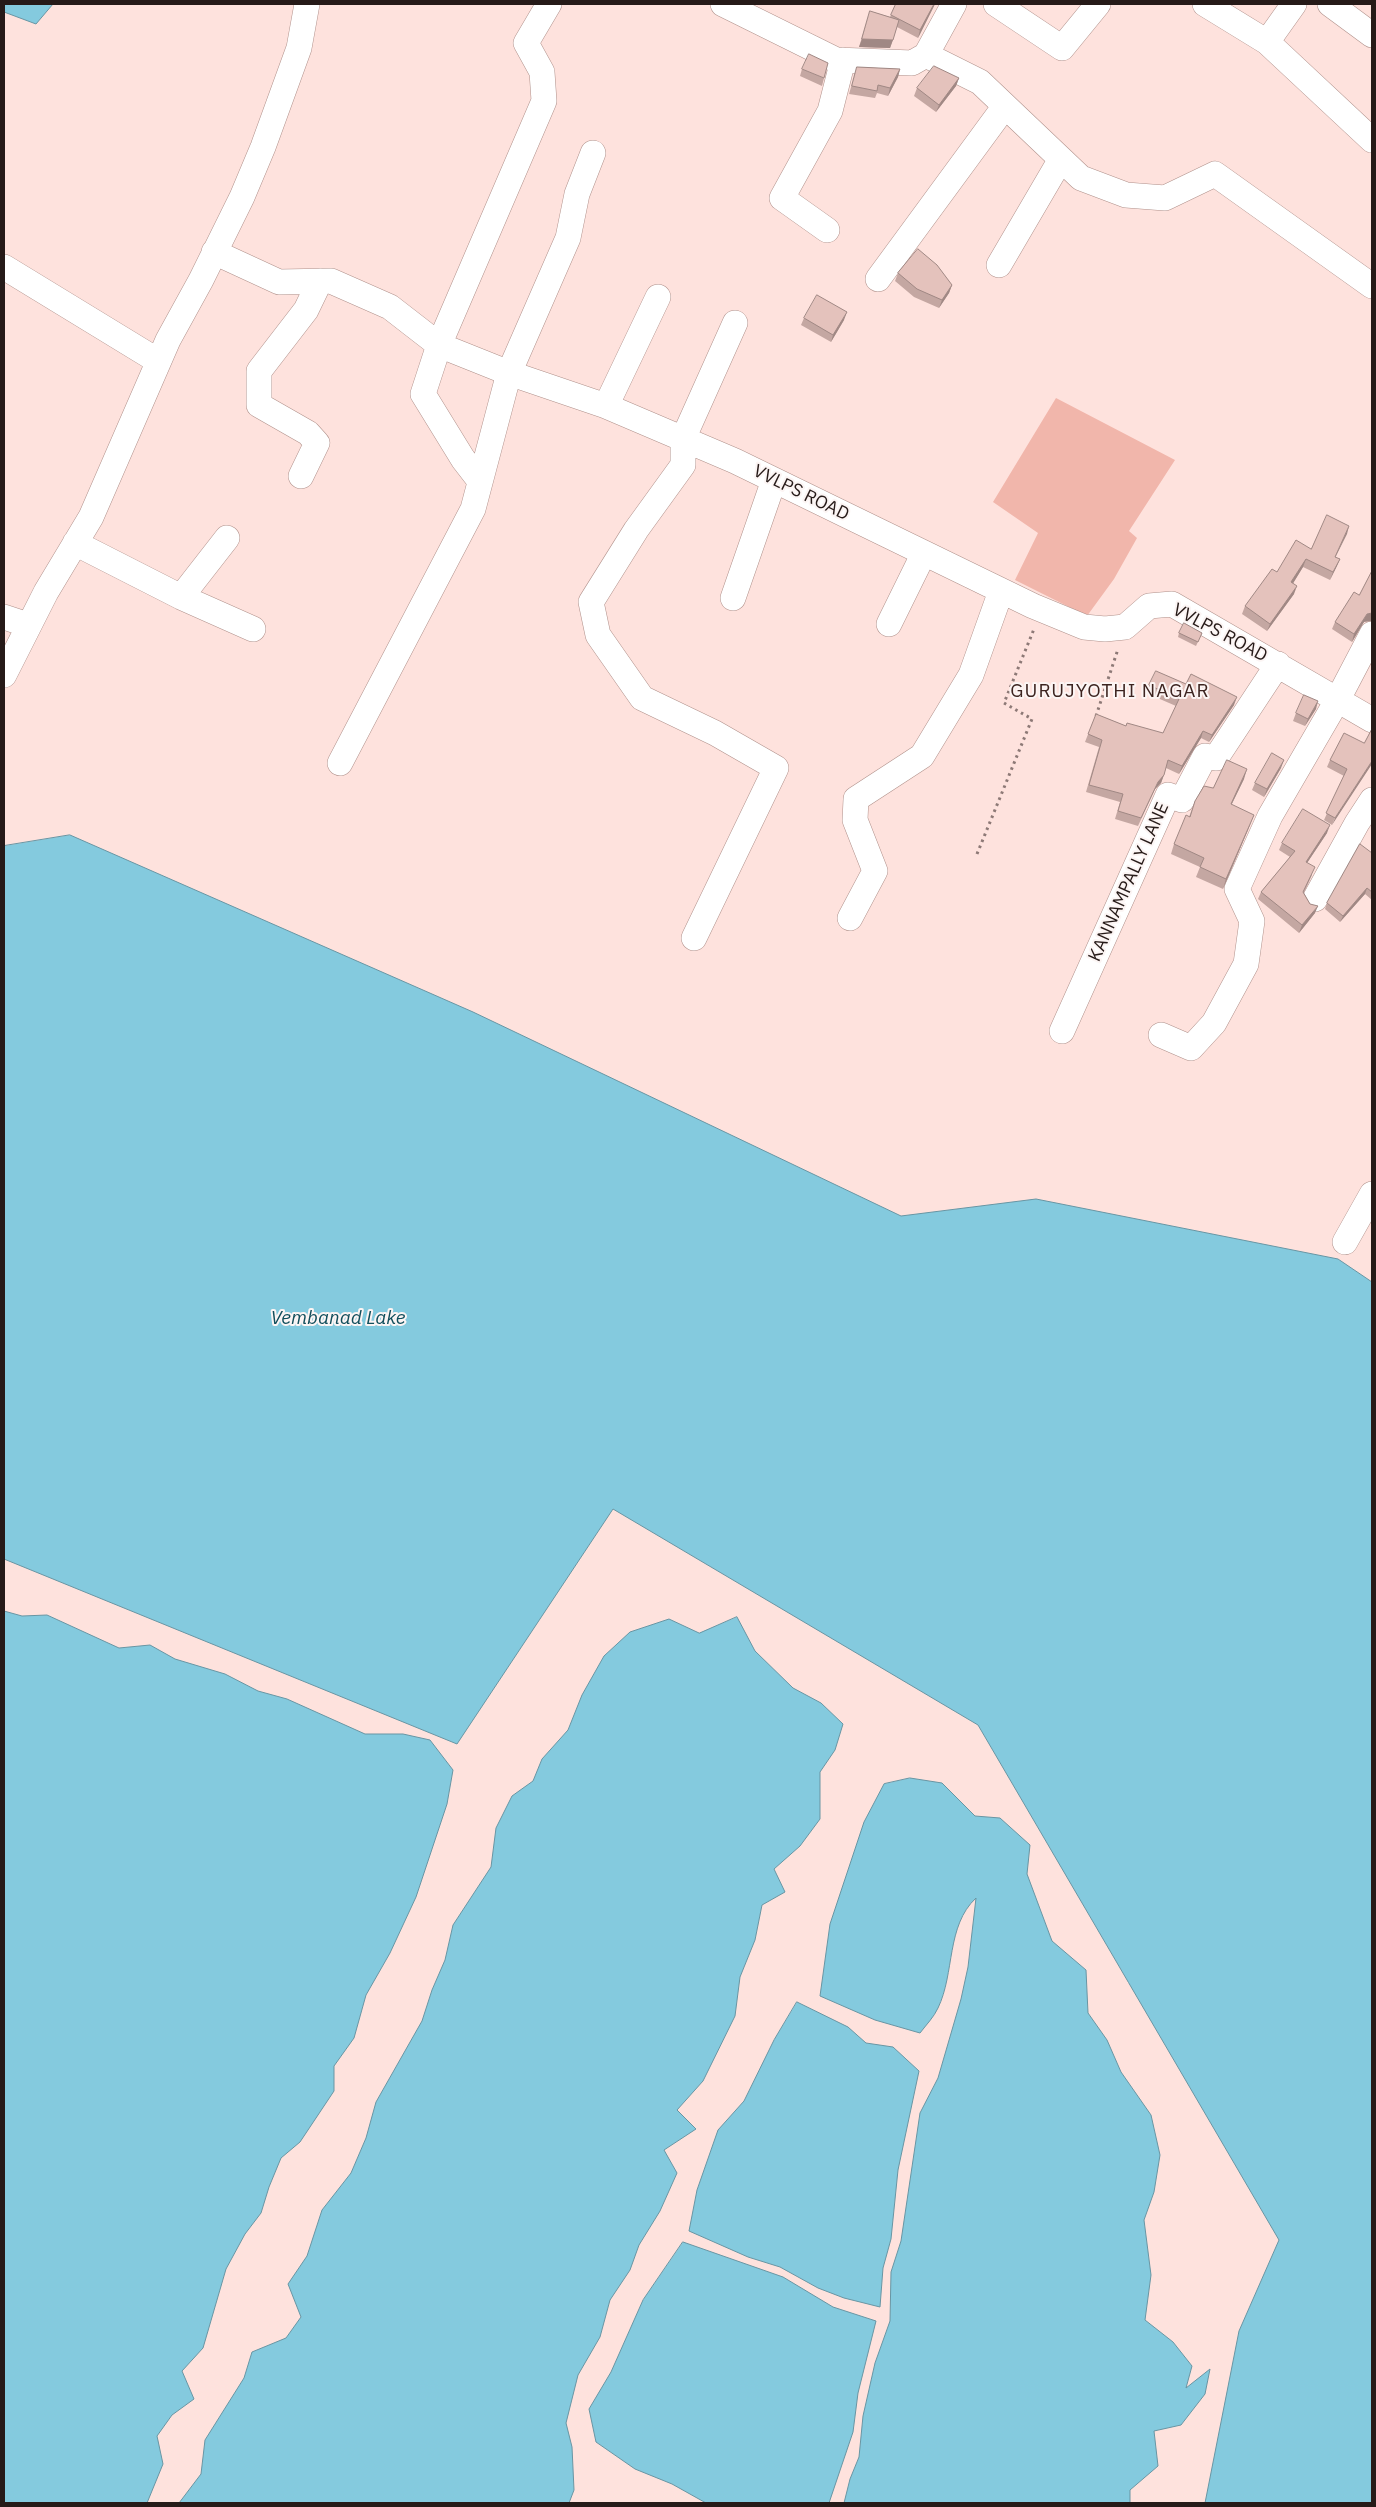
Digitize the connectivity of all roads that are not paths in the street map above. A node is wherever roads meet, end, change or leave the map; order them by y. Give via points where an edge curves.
1 (307, 4) edge
2 (550, 4) edge
3 (723, 4) edge
4 (954, 4) edge
5 (996, 4) edge
6 (1098, 4) edge
7 (1205, 4) edge
8 (1294, 4) edge
9 (1330, 4) edge
10 (1372, 35) edge
11 (1267, 42) junction
12 (926, 55) junction
13 (843, 60) junction
14 (1005, 106) junction
15 (1372, 140) edge
16 (593, 153) dead end
17 (1061, 160) junction
18 (827, 230) dead end
19 (214, 252) junction
20 (999, 265) dead end
21 (4, 267) edge
22 (878, 279) dead end
23 (320, 281) junction
24 (1372, 286) edge
25 (658, 297) dead end
26 (735, 323) dead end
27 (439, 345) junction
28 (158, 361) junction
29 (509, 373) junction
30 (606, 406) junction
31 (683, 438) junction
32 (301, 476) dead end
33 (774, 480) junction
34 (480, 481) junction
35 (227, 538) dead end
36 (75, 543) junction
37 (924, 553) junction
38 (1001, 591) junction
39 (181, 597) junction
40 (733, 598) dead end
41 (4, 617) edge
42 (889, 624) dead end
43 (28, 625) junction
44 (253, 628) dead end
45 (1372, 634) edge
46 (1278, 664) junction
47 (4, 675) edge
48 (1338, 699) junction
49 (1372, 720) edge
50 (340, 763) dead end
51 (1372, 800) edge
52 (1315, 899) dead end
53 (850, 918) dead end
54 (694, 938) dead end
55 (1062, 1032) dead end
56 (1161, 1035) dead end
57 (1372, 1194) edge
58 (1345, 1242) dead end

1 - 19 street via 299,48 263,147
2 - 27 street via 526,43 542,72 544,101
3 - 13 street via 836,60
4 - 12 street
5 - 6 street via 1062,48
7 - 11 street
8 - 11 street
9 - 10 street
11 - 15 street
12 - 13 street via 912,63
12 - 14 street via 980,82
13 - 18 street via 830,111 782,198
14 - 17 street
14 - 22 street
16 - 29 street via 577,194 568,238
17 - 20 street
17 - 24 street via 1081,178 1126,195 1165,198 1216,174
19 - 23 street, VVLPS ROAD via 279,282
19 - 28 street
21 - 28 street
23 - 27 street, VVLPS ROAD via 331,281 390,307
23 - 32 street via 306,310 259,371 259,405 308,433 317,443
25 - 30 street
26 - 31 street
27 - 29 street, VVLPS ROAD
27 - 34 street via 423,394
28 - 36 street via 91,516
29 - 30 street, VVLPS ROAD
29 - 34 street
30 - 31 street, VVLPS ROAD
31 - 33 street, VVLPS ROAD
31 - 54 street via 683,465 590,602 598,635 642,698 715,733 776,768
33 - 37 street, VVLPS ROAD
33 - 40 street
34 - 50 street via 473,509
35 - 39 street
36 - 39 street
36 - 43 street
37 - 38 street, VVLPS ROAD
37 - 42 street
38 - 46 street, VVLPS ROAD via 1084,627 1105,629 1126,627 1149,606 1172,604
38 - 53 street via 971,675 922,756 856,799 855,820 875,871
39 - 44 street
41 - 43 street
43 - 47 street
45 - 48 street
46 - 48 street, VVLPS ROAD
46 - 55 street, KANNAMPALLY LANE via 1216,758 1205,756 1182,800 1168,795
48 - 49 street, VVLPS ROAD
48 - 56 street via 1270,816 1237,889 1252,921 1246,964 1214,1023 1191,1048
51 - 52 street
57 - 58 street

